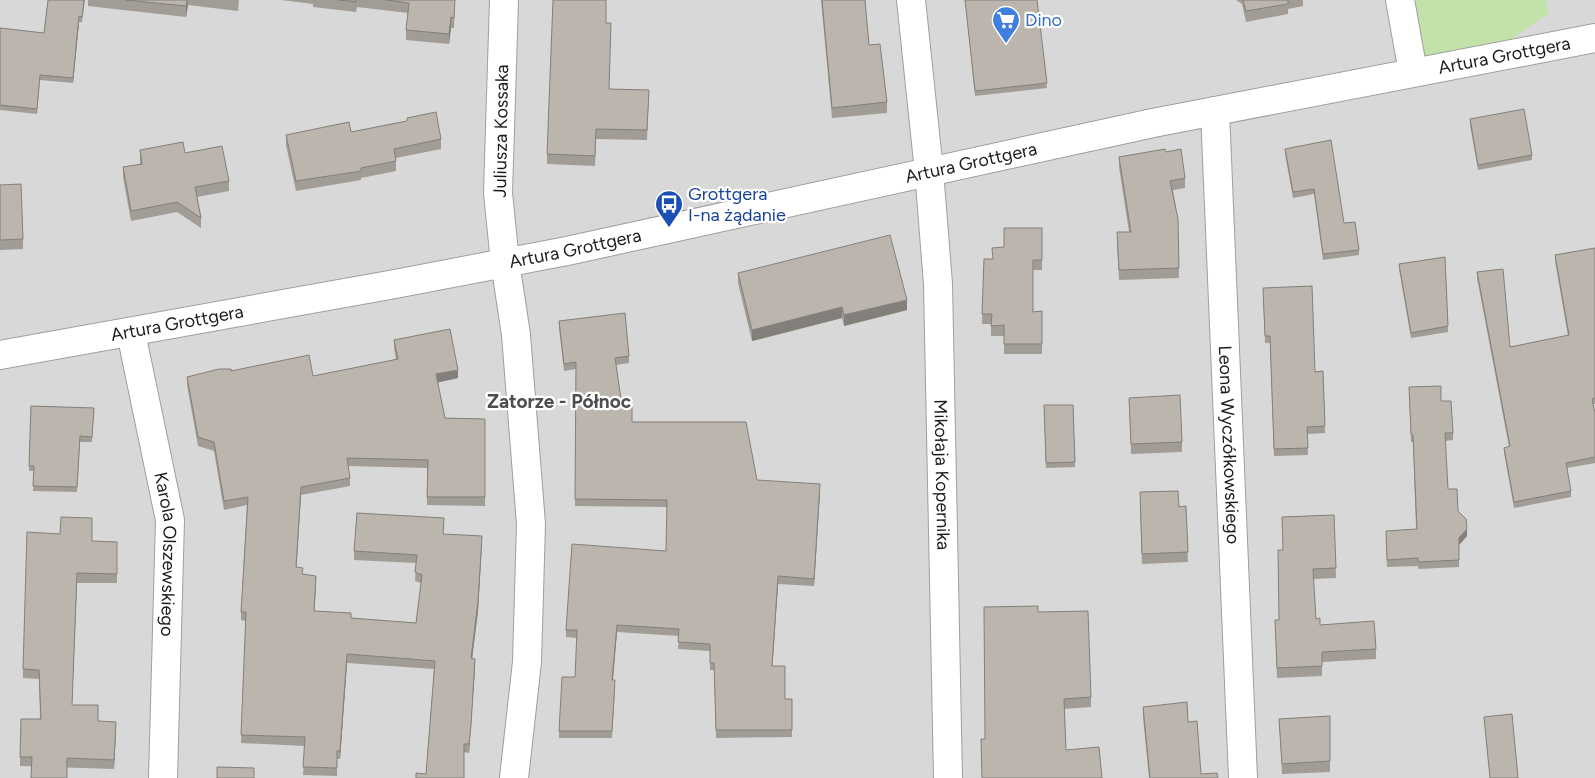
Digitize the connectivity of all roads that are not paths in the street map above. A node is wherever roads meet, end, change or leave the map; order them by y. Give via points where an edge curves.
1 (504, 0) edge
2 (911, 0) edge
3 (1400, 0) edge
4 (1595, 38) edge
5 (1413, 72) junction
6 (1215, 111) junction
7 (929, 171) junction
8 (505, 262) junction
9 (131, 333) junction
10 (0, 355) edge
11 (163, 778) edge
12 (514, 778) edge
13 (948, 778) edge
14 (1242, 778) edge

1 - 8 street, Juliusza Kossaka via 498,193
2 - 7 street, Mikołaja Kopernika
3 - 5 street, Artura Grottgera
4 - 5 street, Artura Grottgera
5 - 6 street, Artura Grottgera
6 - 7 street, Artura Grottgera
6 - 14 street, Leona Wyczółkowskiego
7 - 8 street, Artura Grottgera
7 - 13 street, Mikołaja Kopernika via 938,284
8 - 9 street, Artura Grottgera
8 - 12 street, Juliusza Kossaka via 516,335 531,524 527,662
9 - 10 street, Artura Grottgera
9 - 11 street, Karola Olszewskiego via 170,520

